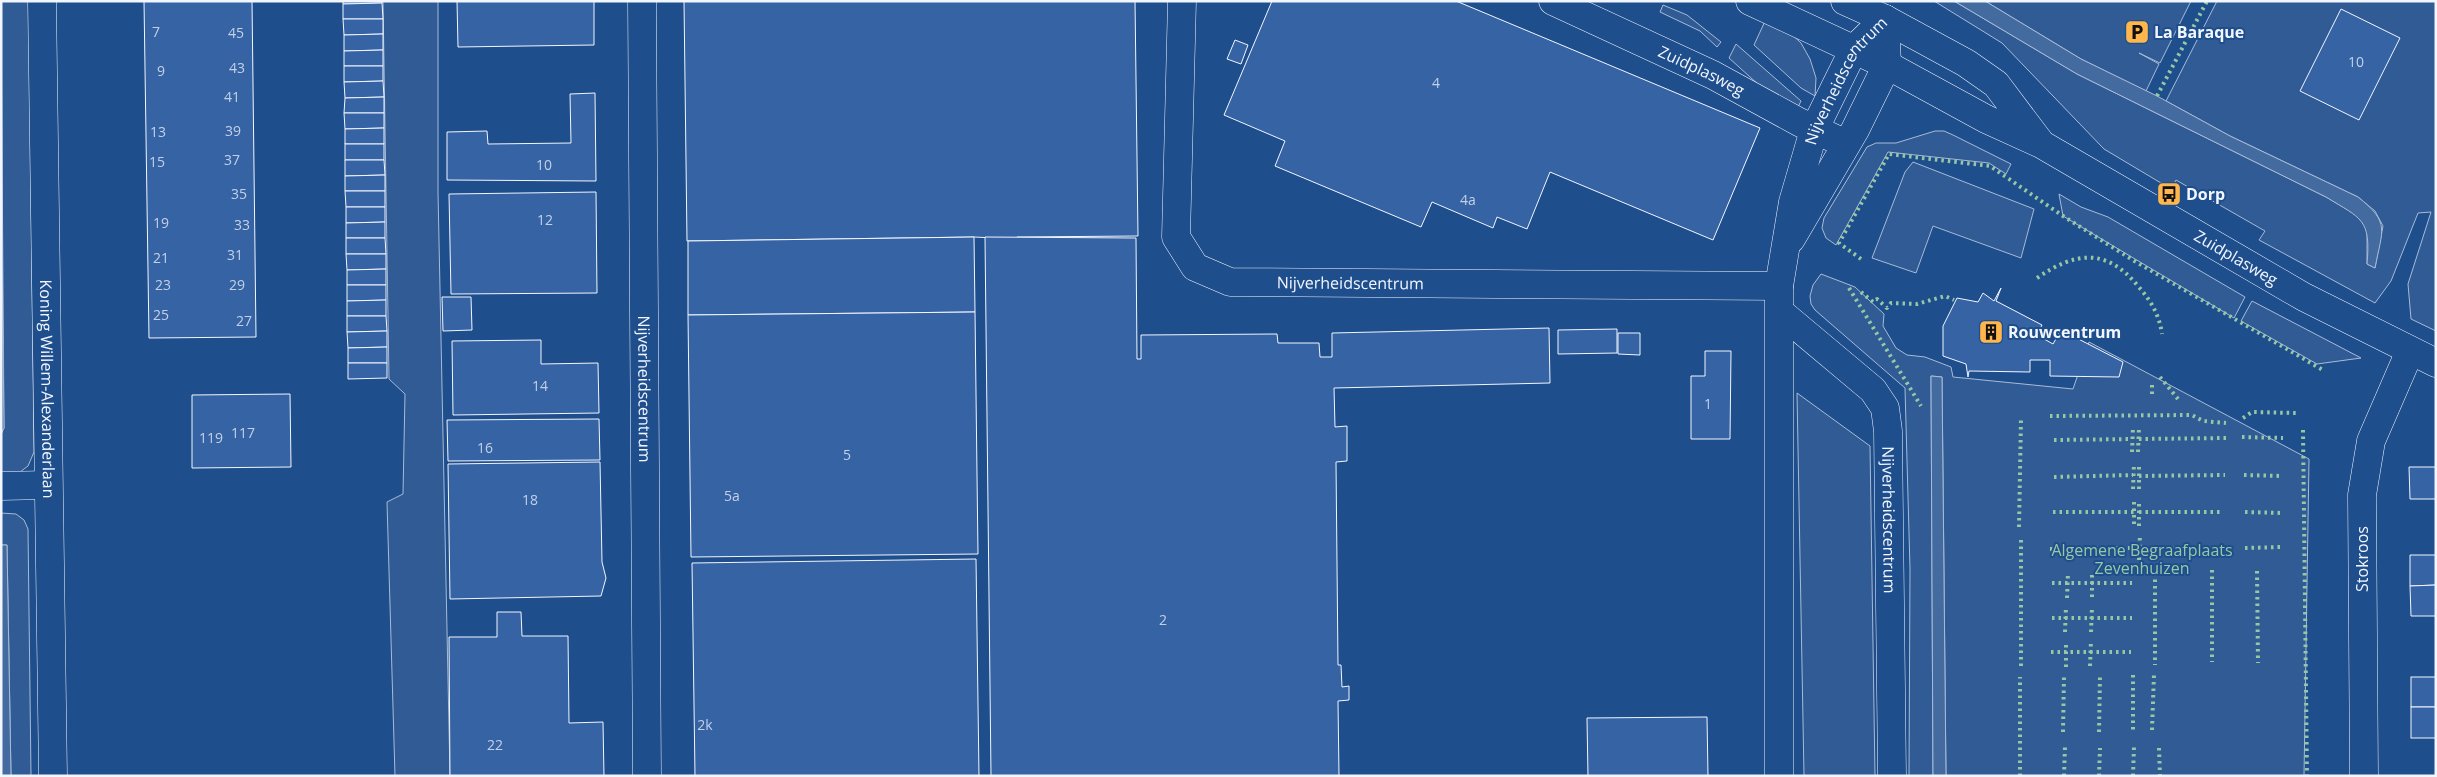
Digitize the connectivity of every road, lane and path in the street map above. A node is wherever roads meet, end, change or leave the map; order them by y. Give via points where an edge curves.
1 (42, 1) edge
2 (642, 1) edge
3 (1182, 1) edge
4 (1553, 1) edge
5 (1750, 1) edge
6 (1845, 1) edge
7 (1886, 19) junction
8 (1854, 50) junction
9 (1888, 65) junction
10 (1814, 130) junction
11 (1846, 144) junction
12 (2041, 144) junction
13 (1784, 251) junction
14 (1780, 299) junction
15 (2410, 351) junction
16 (2436, 363) edge
17 (47, 485) junction
18 (1, 486) edge
19 (52, 776) edge
20 (647, 776) edge
21 (1779, 776) edge
22 (1892, 776) edge
23 (2364, 776) edge

1 - 17 street, Koning Willem-Alexanderlaan
2 - 20 street, Nijverheidscentrum
3 - 14 street, Nijverheidscentrum via 1176,237 1195,267 1230,282
4 - 10 street, Zuidplasweg via 1713,75
5 - 8 street, Zuidplasweg
6 - 7 street, Zuidplasweg
7 - 8 street, Nijverheidscentrum
7 - 9 street, Nijverheidscentrum
7 - 12 street, Zuidplasweg via 1966,63 1996,84
8 - 9 street, Zuidplasweg
8 - 10 street, Nijverheidscentrum
9 - 11 street, Nijverheidscentrum
9 - 12 street, Zuidplasweg via 1986,119
10 - 11 street, Zuidplasweg
10 - 13 street, Nijverheidscentrum via 1793,202
11 - 13 street, Nijverheidscentrum
12 - 15 street, Zuidplasweg via 2304,297
13 - 14 street, Nijverheidscentrum
14 - 21 street, Nijverheidscentrum
14 - 22 street, Nijverheidscentrum via 1874,390 1885,408 1888,431
15 - 16 street, Zuidplasweg
15 - 23 street, Stokroos via 2378,421 2365,467 2362,496
17 - 18 street
17 - 19 street, Koning Willem-Alexanderlaan

